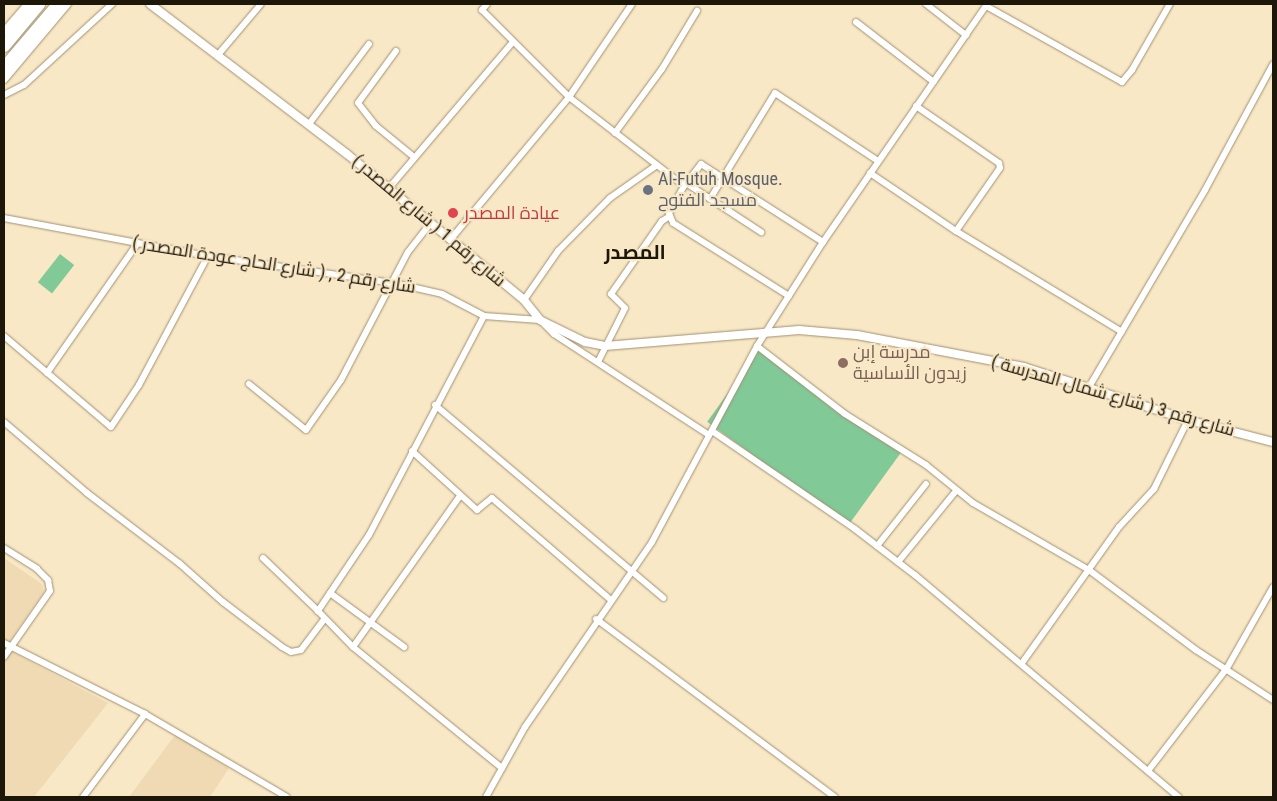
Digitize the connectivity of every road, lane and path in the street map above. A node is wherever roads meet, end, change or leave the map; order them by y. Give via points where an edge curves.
1 (28, 4) edge
2 (39, 4) edge
3 (57, 4) edge
4 (67, 4) edge
5 (112, 4) edge
6 (150, 4) edge
7 (261, 4) edge
8 (632, 4) edge
9 (926, 4) edge
10 (1170, 4) edge
11 (484, 5) edge
12 (986, 5) edge
13 (697, 11) dead end
14 (856, 22) dead end
15 (4, 32) edge
16 (966, 35) junction
17 (512, 43) junction
18 (369, 44) dead end
19 (4, 46) edge
20 (396, 51) dead end
21 (217, 56) junction
22 (1273, 64) edge
23 (4, 66) edge
24 (4, 79) edge
25 (934, 82) junction
26 (4, 96) edge
27 (569, 97) junction
28 (916, 106) junction
29 (309, 124) junction
30 (615, 133) junction
31 (414, 157) junction
32 (878, 161) junction
33 (657, 165) junction
34 (870, 173) junction
35 (724, 180) junction
36 (685, 184) junction
37 (389, 188) junction
38 (710, 199) junction
39 (670, 216) junction
40 (4, 218) edge
41 (430, 224) junction
42 (956, 231) junction
43 (760, 232) dead end
44 (450, 240) junction
45 (823, 242) junction
46 (137, 244) junction
47 (208, 256) junction
48 (394, 282) junction
49 (789, 296) junction
50 (524, 300) junction
51 (484, 316) junction
52 (540, 320) junction
53 (1122, 332) junction
54 (766, 334) junction
55 (4, 336) edge
56 (605, 346) junction
57 (757, 346) junction
58 (598, 362) junction
59 (47, 373) junction
60 (249, 384) dead end
61 (1089, 387) junction
62 (435, 405) junction
63 (1188, 420) junction
64 (4, 422) edge
65 (711, 433) junction
66 (1273, 442) edge
67 (412, 451) junction
68 (926, 484) dead end
69 (956, 491) junction
70 (460, 496) junction
71 (877, 546) junction
72 (4, 548) edge
73 (263, 558) dead end
74 (898, 562) junction
75 (631, 570) junction
76 (1089, 570) junction
77 (1273, 587) edge
78 (330, 593) junction
79 (663, 598) dead end
80 (610, 600) junction
81 (318, 612) junction
82 (324, 618) junction
83 (596, 619) junction
84 (370, 622) junction
85 (4, 643) edge
86 (12, 647) junction
87 (352, 647) junction
88 (404, 647) dead end
89 (4, 657) edge
90 (1022, 663) junction
91 (1227, 668) junction
92 (1273, 700) edge
93 (145, 714) junction
94 (502, 768) junction
95 (1148, 771) junction
96 (83, 797) edge
97 (287, 797) edge
98 (486, 797) edge
99 (835, 797) edge
100 (1179, 797) edge

1 - 15 main road
2 - 19 highway
3 - 23 highway
4 - 24 street
5 - 26 street via 24,84
6 - 21 street, شارع رقم 1 ( شارع المصدر )
7 - 21 street
8 - 27 street
9 - 16 street
10 - 12 street via 1122,82
11 - 17 street via 482,10
12 - 16 street
13 - 30 street via 662,69
14 - 25 street
16 - 25 street
17 - 27 street
17 - 31 street
18 - 29 street
20 - 31 street via 358,103 376,126
21 - 29 street, شارع رقم 1 ( شارع المصدر )
22 - 53 street
25 - 28 street
27 - 30 street
27 - 44 street
28 - 32 street
28 - 42 street via 999,163 1000,168
29 - 37 street, شارع رقم 1 ( شارع المصدر )
30 - 33 street
31 - 37 street
32 - 34 street
32 - 35 street via 775,93
33 - 36 street
33 - 50 street via 610,198 558,251
34 - 42 street
34 - 45 street
35 - 36 street via 701,164
35 - 38 street
35 - 45 street
36 - 38 street
36 - 39 street via 668,213
37 - 41 street, شارع رقم 1 ( شارع المصدر )
38 - 43 street
39 - 49 street via 673,223
39 - 56 street via 662,221 611,294 624,308
40 - 46 street, شارع رقم 2 , ( شارع الحاج عودة المصدر )
41 - 44 street, شارع رقم 1 ( شارع المصدر )
41 - 48 street via 408,252
42 - 53 street
44 - 50 street, شارع رقم 1 ( شارع المصدر )
45 - 49 street
46 - 47 street, شارع رقم 2 , ( شارع الحاج عودة المصدر )
46 - 59 street
47 - 48 street, شارع رقم 2 , ( شارع الحاج عودة المصدر )
47 - 59 street via 139,385 111,426
48 - 51 street, شارع رقم 2 , ( شارع الحاج عودة المصدر ) via 442,294
48 - 60 street via 341,380 306,430
49 - 54 street
50 - 52 street, شارع رقم 1 ( شارع المصدر )
51 - 52 street, شارع رقم 2 , ( شارع الحاج عودة المصدر )
51 - 62 street
52 - 56 street, شارع رقم 3 ( شارع شمال المدرسة ) via 585,342
52 - 58 street, شارع رقم 1 ( شارع المصدر ) via 554,334
53 - 61 street
54 - 56 street, شارع رقم 3 ( شارع شمال المدرسة )
54 - 57 street
54 - 61 street, شارع رقم 3 ( شارع شمال المدرسة ) via 799,330 857,335 1015,365
55 - 59 street
56 - 58 street
57 - 65 street
57 - 69 street via 845,414 926,465
58 - 65 street, شارع رقم 1 ( شارع المصدر )
61 - 63 street, شارع رقم 3 ( شارع شمال المدرسة )
62 - 67 street
62 - 75 street
63 - 66 street, شارع رقم 3 ( شارع شمال المدرسة )
63 - 76 street via 1154,489 1119,527
64 - 82 street via 87,493 282,647 291,652 300,650
65 - 71 street, شارع رقم 1 ( شارع المصدر ) via 727,438
65 - 75 street via 652,542
67 - 70 street
67 - 78 street via 369,535
68 - 71 street
69 - 74 street
69 - 76 street
70 - 80 street via 476,510 492,498
70 - 84 street
71 - 74 street, شارع رقم 1 ( شارع المصدر )
72 - 86 street via 38,569 48,580 50,591
73 - 81 street
74 - 90 street, شارع رقم 1 ( شارع المصدر )
75 - 79 street
75 - 80 street
76 - 90 street
76 - 91 street via 1196,650
77 - 91 street
78 - 81 street
78 - 84 street
80 - 83 street
81 - 82 street
82 - 87 street
83 - 94 street
83 - 99 street
84 - 87 street
84 - 88 street
85 - 86 street
86 - 89 street
86 - 93 street
87 - 94 street
90 - 95 street, شارع رقم 1 ( شارع المصدر )
91 - 92 street
91 - 95 street
93 - 96 street
93 - 97 street
94 - 98 street
95 - 100 street, شارع رقم 1 ( شارع المصدر )

